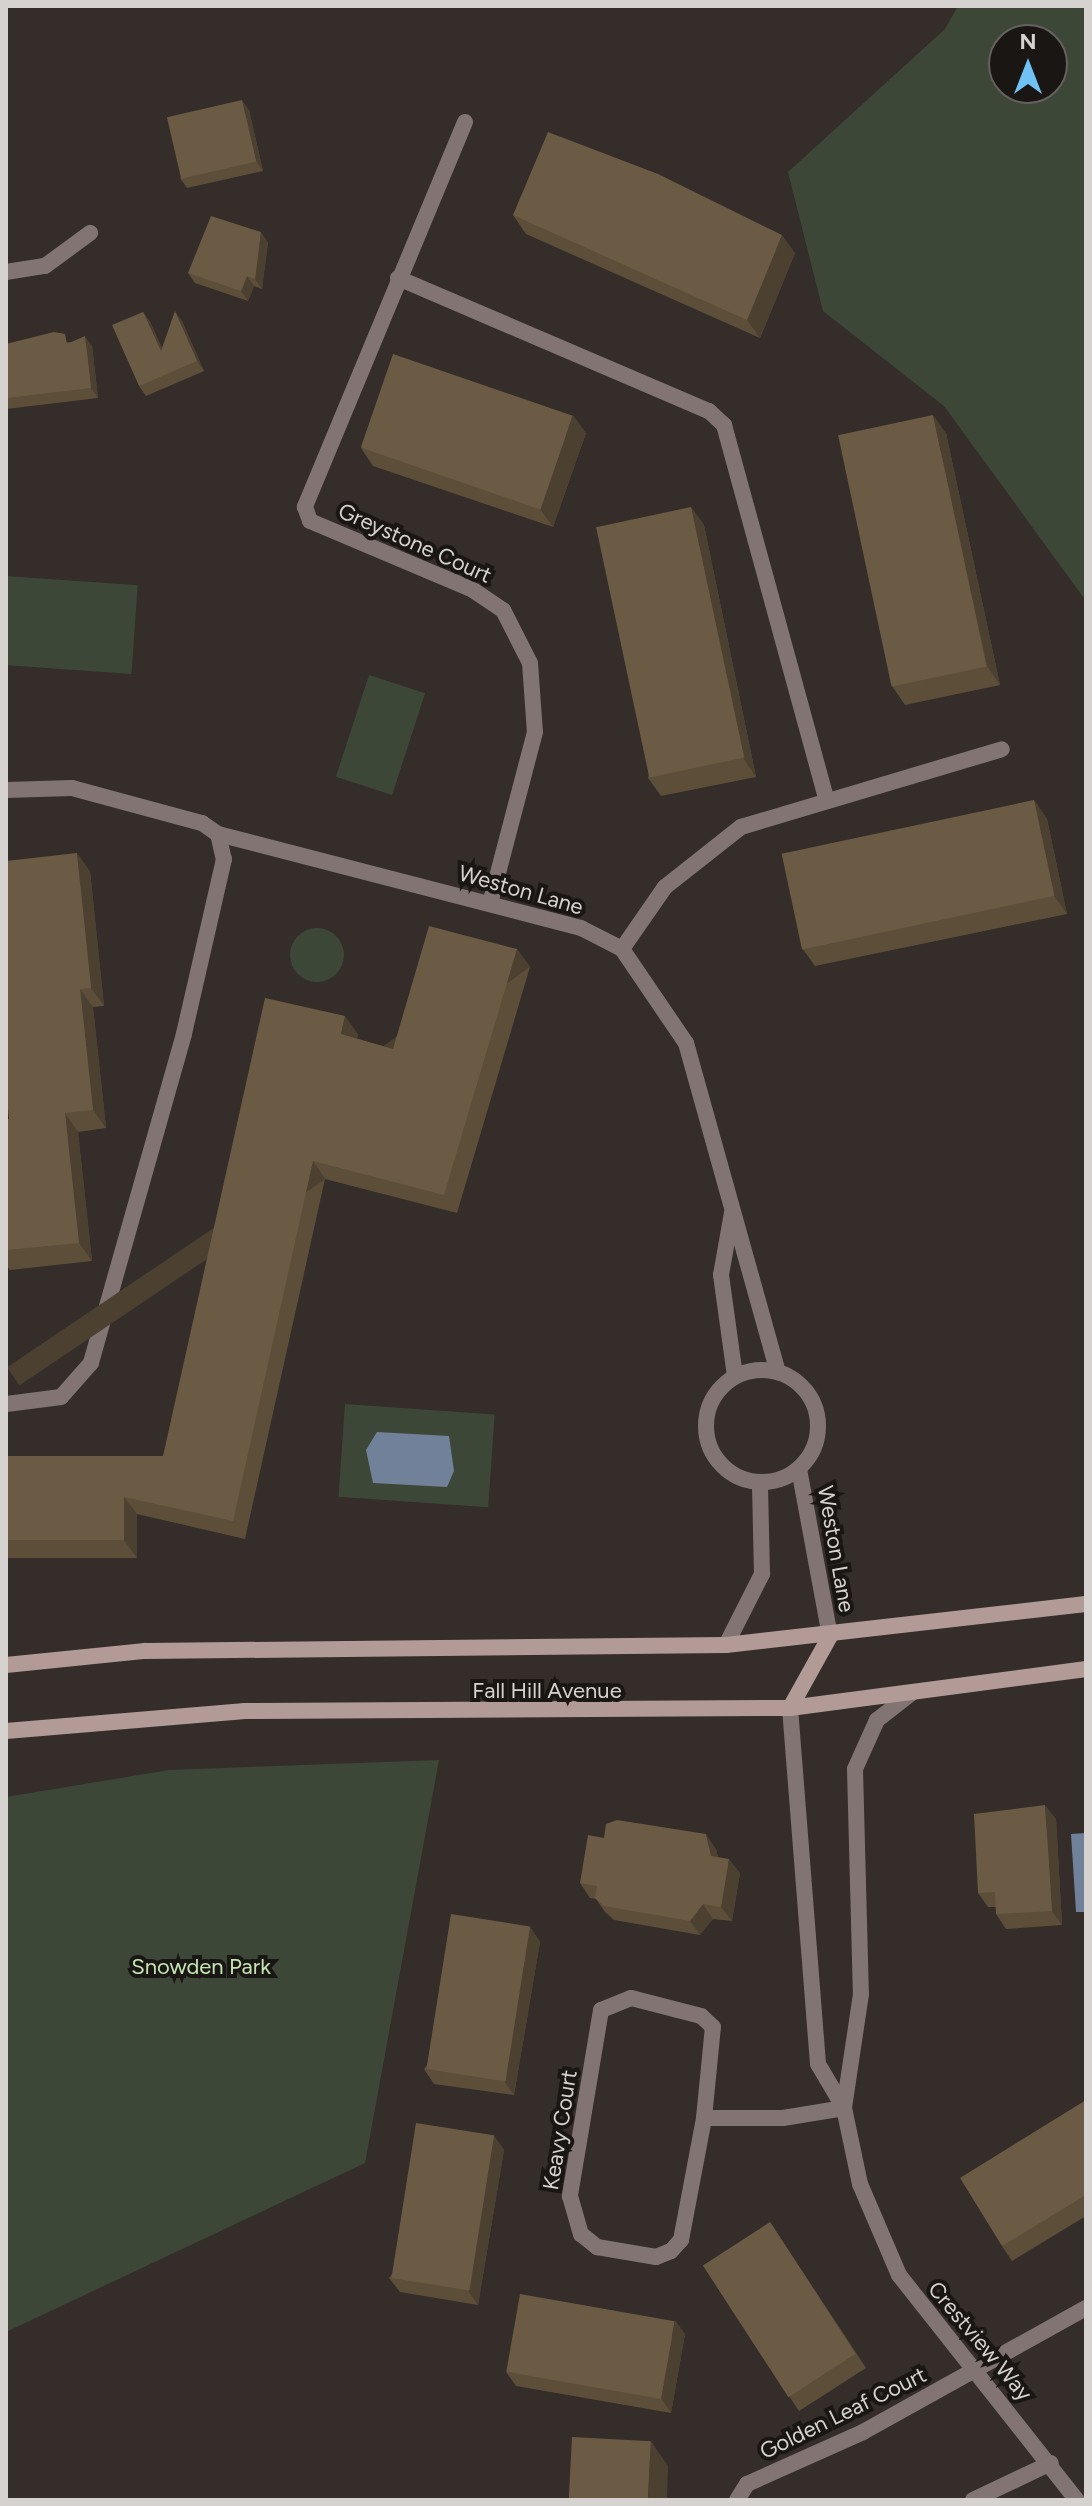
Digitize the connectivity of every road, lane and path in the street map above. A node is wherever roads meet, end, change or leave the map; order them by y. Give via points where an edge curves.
1 (465, 122) dead end
2 (90, 233) dead end
3 (6, 272) edge
4 (398, 278) junction
5 (1002, 749) dead end
6 (6, 790) edge
7 (826, 797) junction
8 (218, 834) junction
9 (490, 903) junction
10 (622, 949) junction
11 (732, 1211) junction
12 (778, 1372) junction
13 (735, 1376) junction
14 (6, 1404) edge
15 (799, 1469) junction
16 (760, 1483) junction
17 (1086, 1604) edge
18 (830, 1636) junction
19 (726, 1645) junction
20 (6, 1665) edge
21 (1086, 1669) edge
22 (913, 1692) junction
23 (790, 1708) junction
24 (6, 1731) edge
25 (844, 2108) junction
26 (704, 2118) junction
27 (1086, 2308) edge
28 (976, 2371) junction
29 (1051, 2463) junction
30 (737, 2500) edge
31 (973, 2500) edge
32 (1077, 2500) edge

1 - 4 street, Greystone Court
2 - 3 street via 45,266
4 - 7 street via 709,411 724,425
4 - 9 street, Greystone Court via 305,507 310,521 473,590 503,610 530,663 535,732
5 - 7 street
6 - 8 street, Weston Lane via 72,788
7 - 10 street via 741,827 705,851 665,887
8 - 9 street, Weston Lane
8 - 14 street via 224,879 91,1363 61,1397
9 - 10 street, Weston Lane via 581,928
10 - 11 street, Weston Lane via 686,1043
11 - 12 street, Weston Lane
11 - 13 street, Weston Lane via 721,1275
12 - 13 street
12 - 15 street, Weston Lane via 806,1392 819,1423
13 - 16 street via 710,1403 706,1439 726,1470
15 - 16 street, Weston Lane
15 - 18 street, Weston Lane
16 - 19 street via 762,1574
17 - 18 main road, Fall Hill Avenue
18 - 19 main road, Fall Hill Avenue
18 - 23 main road
19 - 20 main road, Fall Hill Avenue via 145,1651
21 - 22 main road, Fall Hill Avenue
22 - 23 main road, Fall Hill Avenue
22 - 25 street, Crestview Way via 877,1720 854,1778 861,1994
23 - 24 main road, Fall Hill Avenue via 245,1711
23 - 25 street, Crestview Way via 818,2064
25 - 26 street via 783,2118
25 - 28 street, Crestview Way via 860,2184 892,2261 933,2324
26 - 26 street, Keavy Court via 681,2240 671,2251 656,2257 597,2247 581,2234 570,2196 601,2010 631,1998 701,2016 713,2027
27 - 28 street, Golden Leaf Court
28 - 29 street, Crestview Way
28 - 30 street, Golden Leaf Court via 747,2484
29 - 31 street
29 - 32 street, Crestview Way

